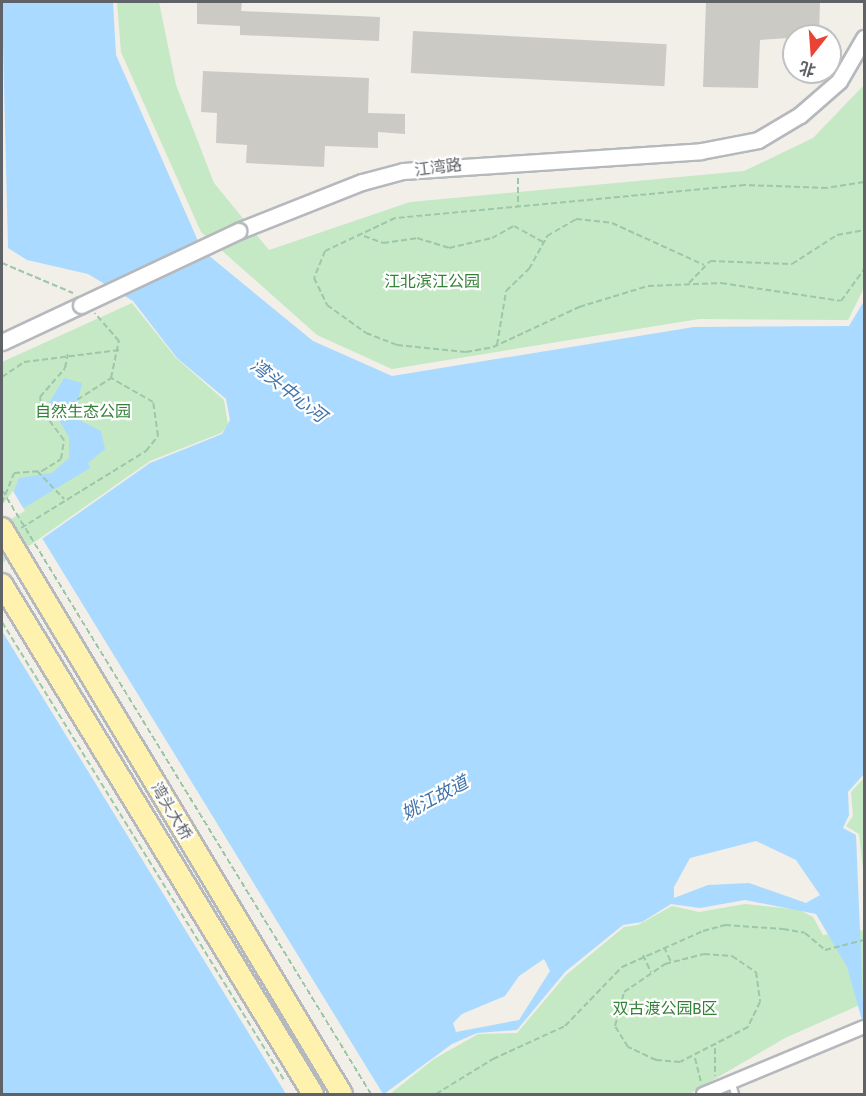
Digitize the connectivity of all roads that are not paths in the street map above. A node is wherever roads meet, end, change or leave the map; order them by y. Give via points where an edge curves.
1 (864, 38) edge
2 (2, 342) edge
3 (6, 531) edge
4 (2, 584) edge
5 (864, 1027) edge
6 (731, 1081) junction
7 (708, 1092) edge
8 (313, 1095) edge
9 (342, 1095) edge
10 (735, 1095) edge

1 - 2 street, 江湾路, bridge via 840,81 800,115 758,140 701,151 518,160 372,179 238,231
3 - 9 main road, 湾头大桥, bridge
4 - 8 main road, 湾头大桥
5 - 6 street
6 - 7 street
6 - 10 lane

